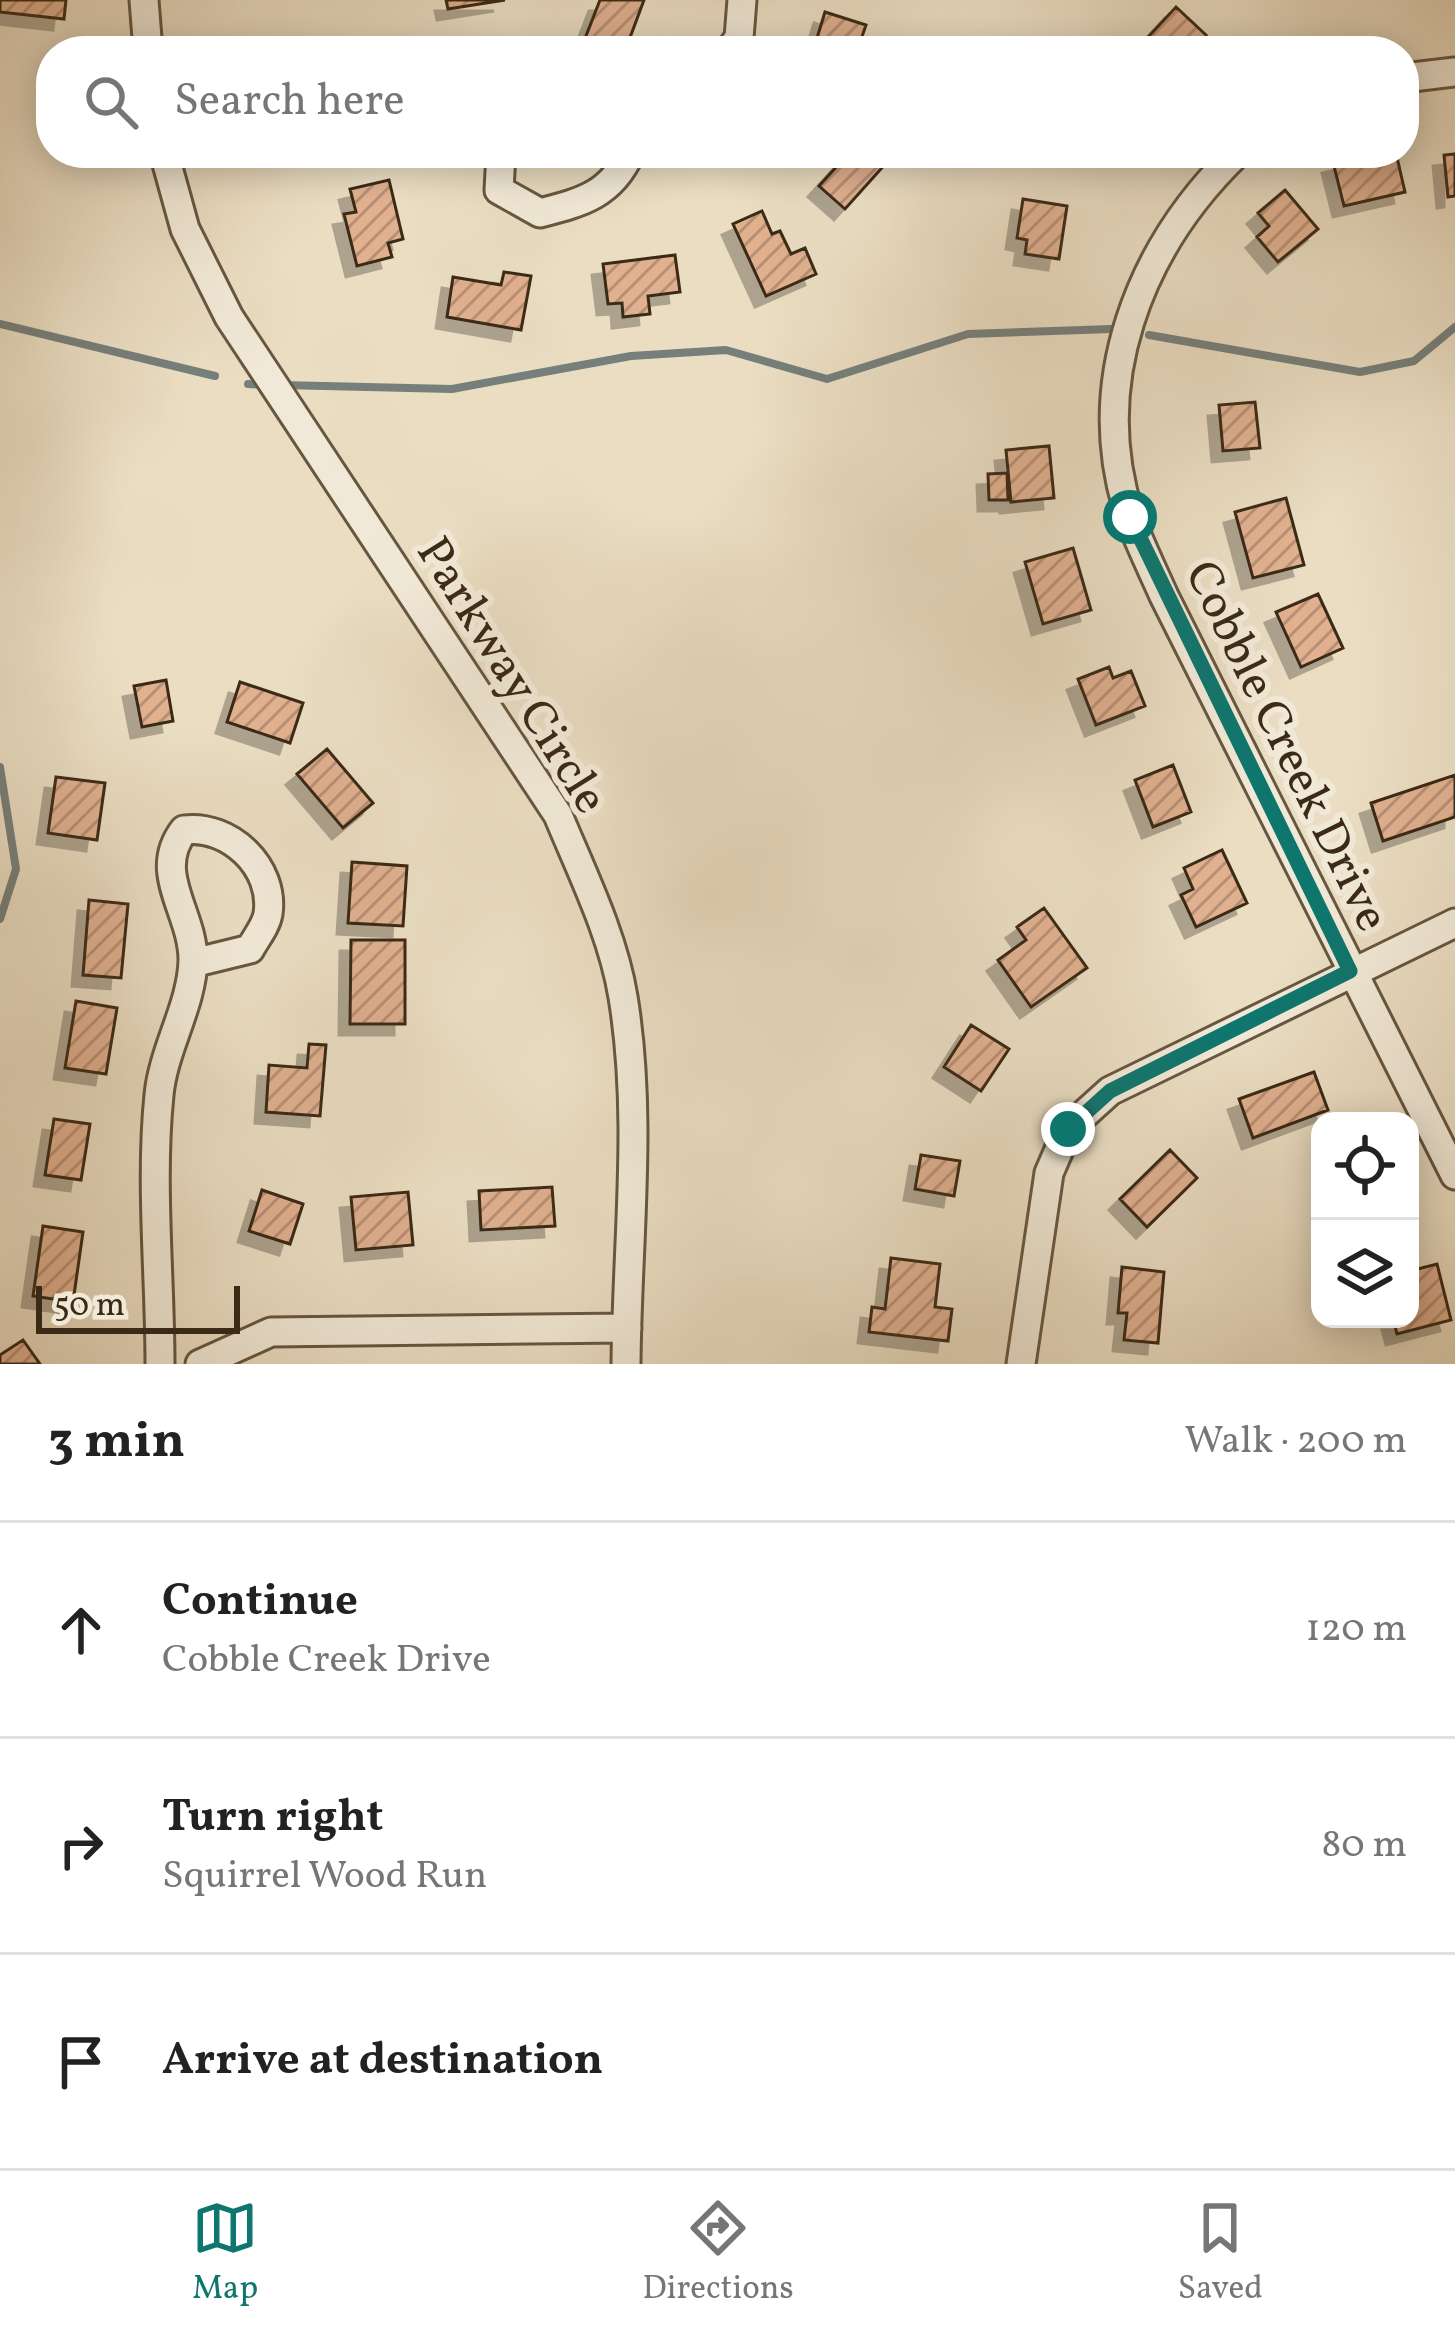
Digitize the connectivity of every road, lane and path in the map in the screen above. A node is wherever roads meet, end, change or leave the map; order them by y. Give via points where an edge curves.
1 (144, 0) edge
2 (742, 0) edge
3 (147, 36) edge
4 (739, 36) edge
5 (1455, 72) edge
6 (1419, 76) edge
7 (168, 168) edge
8 (501, 168) edge
9 (623, 168) edge
10 (1222, 168) edge
11 (1455, 923) edge
12 (193, 963) junction
13 (1350, 971) junction
14 (1455, 1175) edge
15 (626, 1328) junction
16 (160, 1364) edge
17 (200, 1364) edge
18 (626, 1364) edge
19 (1021, 1364) edge

1 - 3 street
2 - 4 street
5 - 6 street
7 - 15 street, Parkway Circle via 185,229 229,317 558,815 592,897 623,994 633,1122
8 - 9 street via 500,190 540,213 589,200
10 - 13 street, Cobble Creek Drive via 1145,272 1118,373 1116,447 1130,517 1164,596
11 - 13 street
12 - 12 street via 188,917 169,877 172,846 184,830 205,827 234,838 268,888 268,918 250,949
12 - 16 street via 159,1093
13 - 14 street, Cobble Creek Drive
13 - 19 street via 1110,1091 1068,1129 1048,1173
15 - 17 street via 272,1332
15 - 18 street, Parkway Circle

